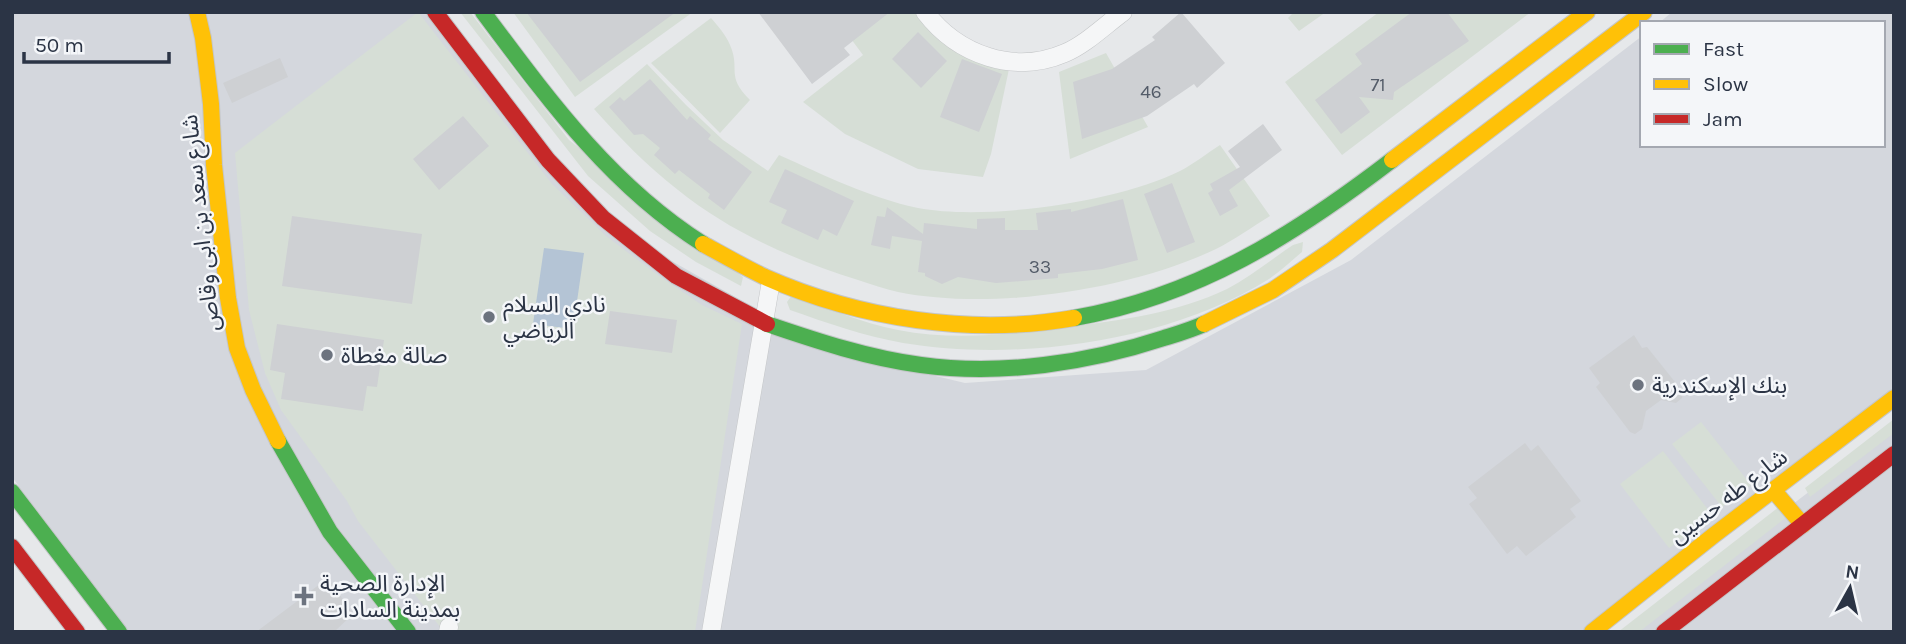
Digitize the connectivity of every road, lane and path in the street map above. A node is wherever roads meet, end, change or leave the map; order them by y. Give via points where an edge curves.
1 (197, 12) edge
2 (435, 12) edge
3 (483, 12) edge
4 (925, 12) edge
5 (1122, 12) edge
6 (1587, 12) edge
7 (1644, 12) edge
8 (1320, 236) junction
9 (771, 281) junction
10 (762, 322) junction
11 (1894, 398) edge
12 (1894, 454) edge
13 (1774, 491) junction
14 (12, 492) edge
15 (1803, 525) junction
16 (12, 547) edge
17 (77, 632) edge
18 (119, 632) edge
19 (408, 632) edge
20 (711, 632) edge
21 (1592, 632) edge
22 (1664, 632) edge

1 - 19 street, شارع سعد بن ابى وقاص via 237,348 274,433 330,532
2 - 10 street via 548,160 603,218 676,276
3 - 9 street via 562,117 615,176 675,225
4 - 5 street via 968,50 1016,62 1032,62 1079,46
6 - 8 street
7 - 8 street
8 - 9 street via 1246,257 1184,287 1118,309 1049,322 980,325 912,319 844,305
8 - 10 street via 1273,290 1198,327 1125,351 1066,363 990,368 922,365 824,344
9 - 10 street
10 - 20 street
11 - 13 street, شارع طه حسين
12 - 15 street
13 - 15 street
13 - 21 street, شارع طه حسين
14 - 18 street
15 - 22 street
16 - 17 street

